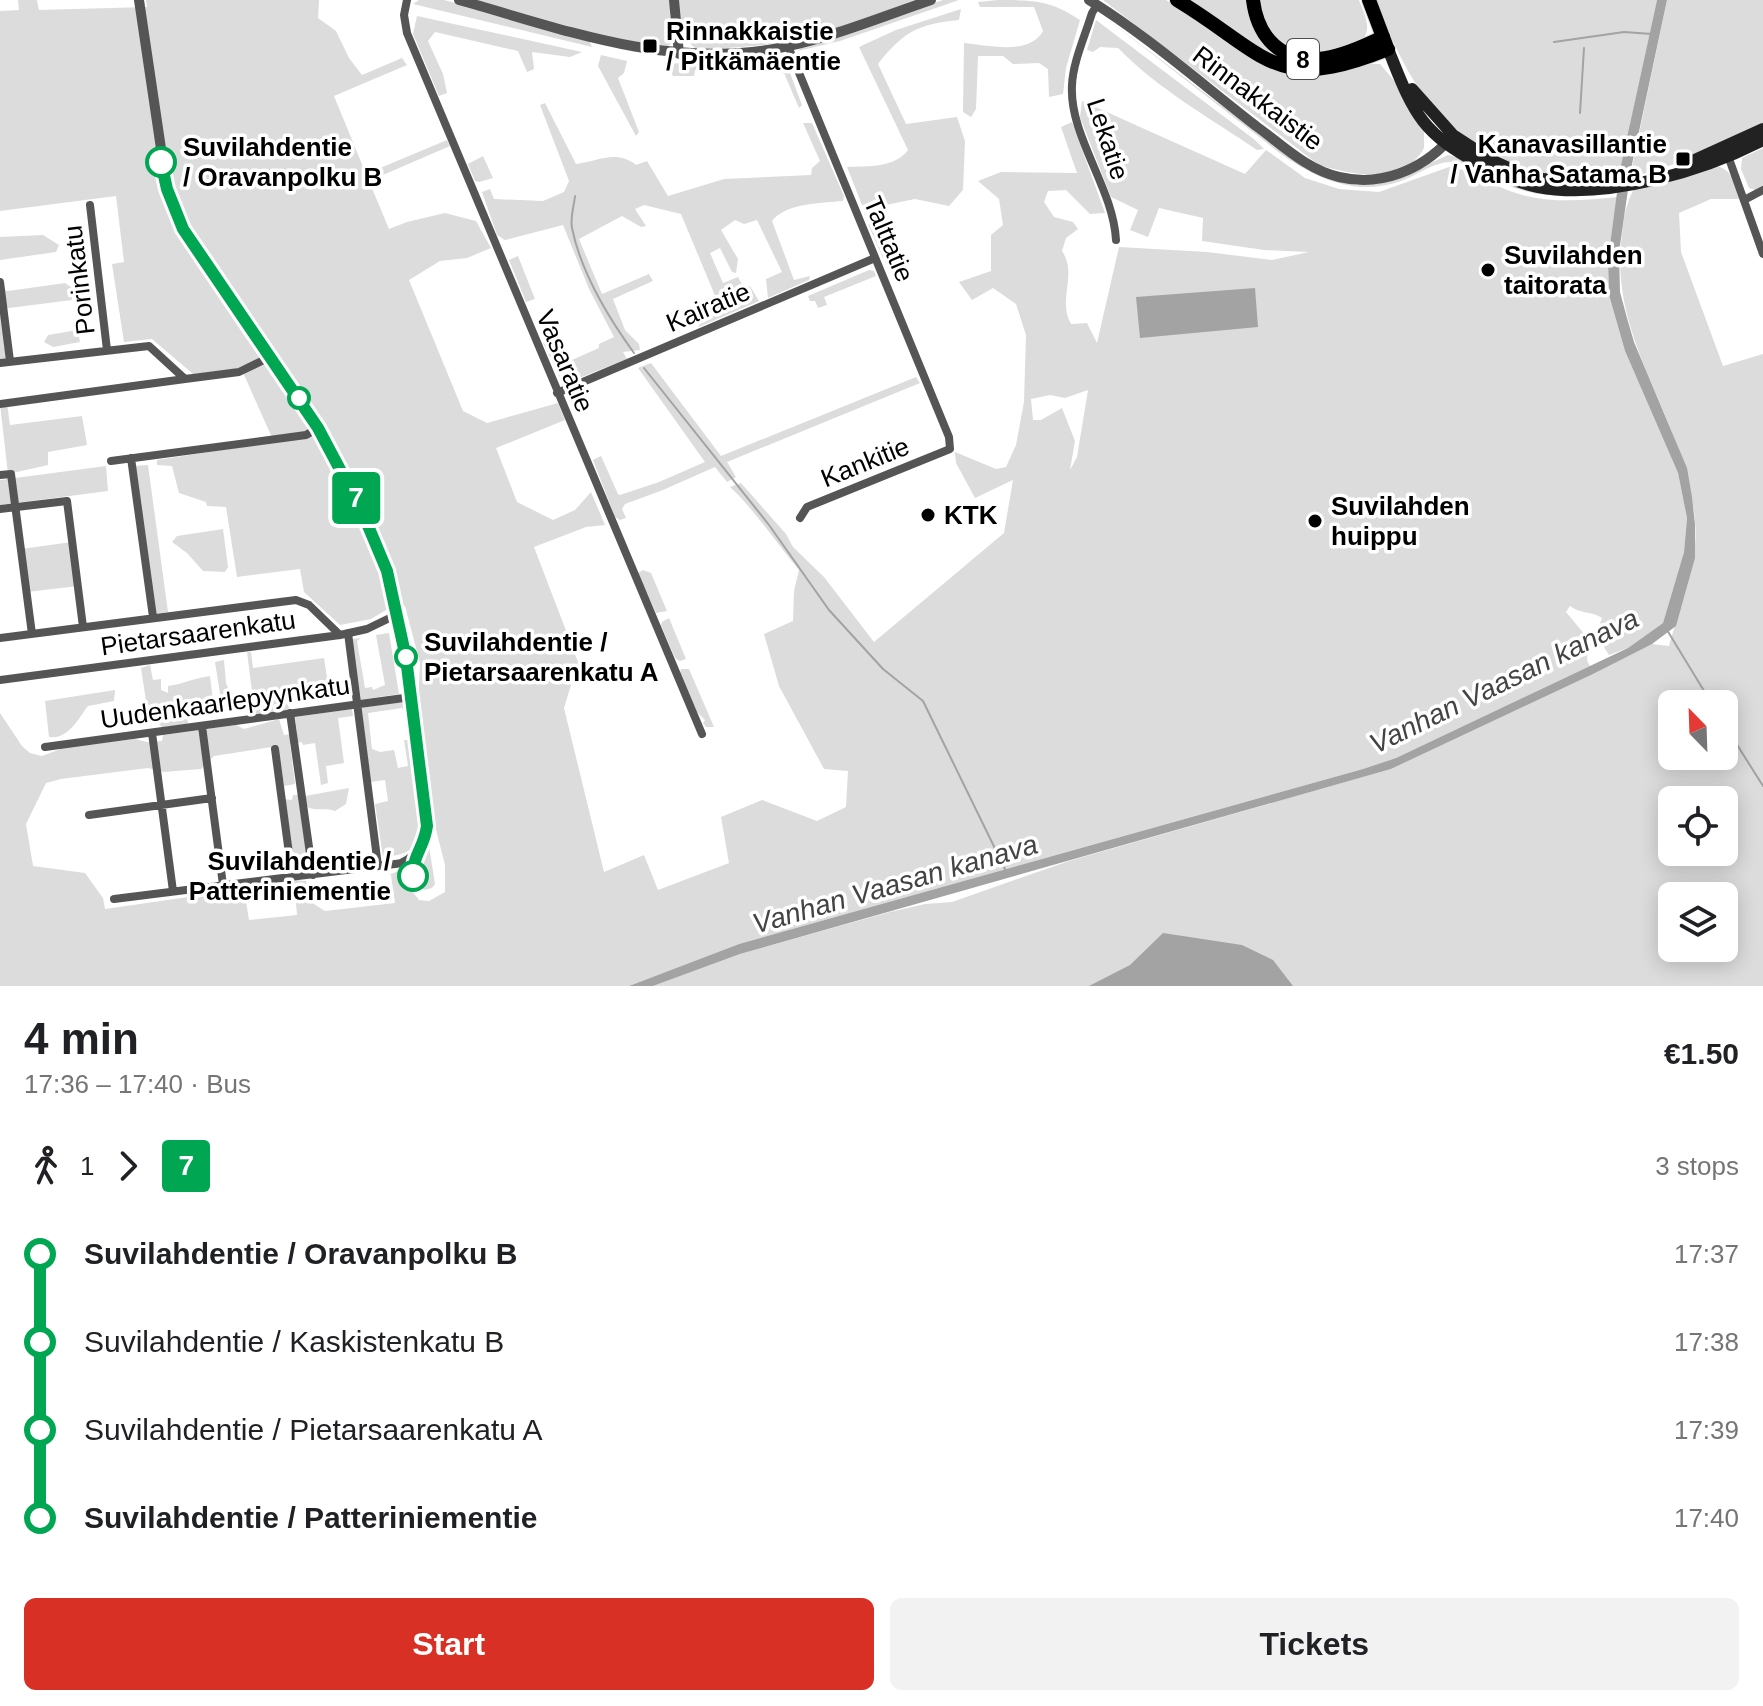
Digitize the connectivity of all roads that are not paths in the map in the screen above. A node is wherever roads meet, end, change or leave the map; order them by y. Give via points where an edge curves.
1 (139, 0) edge
2 (407, 0) edge
3 (459, 0) edge
4 (674, 0) edge
5 (931, 0) edge
6 (1177, 0) edge
7 (1253, 0) edge
8 (1369, 0) edge
9 (1093, 2) edge
10 (1385, 43) junction
11 (788, 46) junction
12 (679, 54) junction
13 (1763, 129) edge
14 (1450, 139) junction
15 (1763, 140) edge
16 (1727, 152) junction
17 (1763, 190) edge
18 (1746, 199) junction
19 (90, 205) dead end
20 (1116, 240) dead end
21 (1763, 254) edge
22 (875, 258) junction
23 (0, 282) edge
24 (107, 350) junction
25 (270, 357) junction
26 (5, 362) edge
27 (185, 379) junction
28 (557, 393) junction
29 (0, 404) edge
30 (318, 428) junction
31 (950, 449) joint
32 (131, 458) junction
33 (111, 461) dead end
34 (0, 475) edge
35 (16, 508) junction
36 (0, 509) edge
37 (800, 518) dead end
38 (398, 614) junction
39 (153, 617) junction
40 (83, 627) junction
41 (32, 634) junction
42 (344, 634) junction
43 (0, 638) edge
44 (0, 680) edge
45 (411, 697) junction
46 (357, 704) junction
47 (290, 713) junction
48 (202, 726) junction
49 (152, 733) junction
50 (702, 734) dead end
51 (45, 747) dead end
52 (275, 749) dead end
53 (212, 798) junction
54 (161, 806) junction
55 (89, 815) dead end
56 (403, 863) joint
57 (378, 866) junction
58 (313, 875) junction
59 (292, 876) junction
60 (223, 885) junction
61 (173, 891) junction
62 (114, 899) dead end

1 - 25 street via 161,162 172,204 193,246
2 - 28 street, Vasaratie via 407,33
3 - 12 street via 630,48
4 - 12 street
5 - 11 street
6 - 10 highway via 1256,55 1289,69 1331,68
7 - 10 highway, 8 via 1268,38 1302,59
8 - 10 highway
9 - 14 street, Rinnakkaistie via 1296,156 1336,177 1390,177 1426,161
9 - 20 street, Lekatie via 1071,83 1073,110 1115,220
10 - 14 main road
11 - 12 street
11 - 22 street, Talttatie
13 - 16 main road
14 - 16 main road via 1489,170 1526,184 1569,190 1679,174
15 - 16 main road
16 - 18 street
17 - 18 street
18 - 21 street
19 - 24 street, Porinkatu
22 - 28 street, Kairatie
22 - 31 street, Talttatie
23 - 26 street
24 - 26 street
24 - 27 street via 149,346
25 - 27 street via 239,372
25 - 30 street
27 - 29 street
28 - 50 street, Vasaratie
30 - 32 street via 306,435
30 - 38 street via 361,509
31 - 37 street, Kankitie via 807,507
32 - 33 street
32 - 39 street
34 - 35 street via 11,474
35 - 36 street
35 - 40 street via 67,501
35 - 41 street
38 - 42 street, Pietarsaarenkatu
38 - 45 street
39 - 40 street
39 - 42 street via 296,600
40 - 41 street
41 - 43 street
42 - 44 street, Pietarsaarenkatu
42 - 46 street
45 - 46 street, Uudenkaarlepyynkatu
45 - 56 street via 427,826 416,855
46 - 47 street, Uudenkaarlepyynkatu
46 - 57 street
47 - 48 street, Uudenkaarlepyynkatu
47 - 58 street
48 - 49 street, Uudenkaarlepyynkatu
48 - 53 street
49 - 51 street, Uudenkaarlepyynkatu
49 - 54 street
52 - 59 street
53 - 54 street
53 - 60 street
54 - 55 street
54 - 61 street
56 - 57 street
57 - 58 street
58 - 59 street
59 - 60 street
60 - 61 street
61 - 62 street

